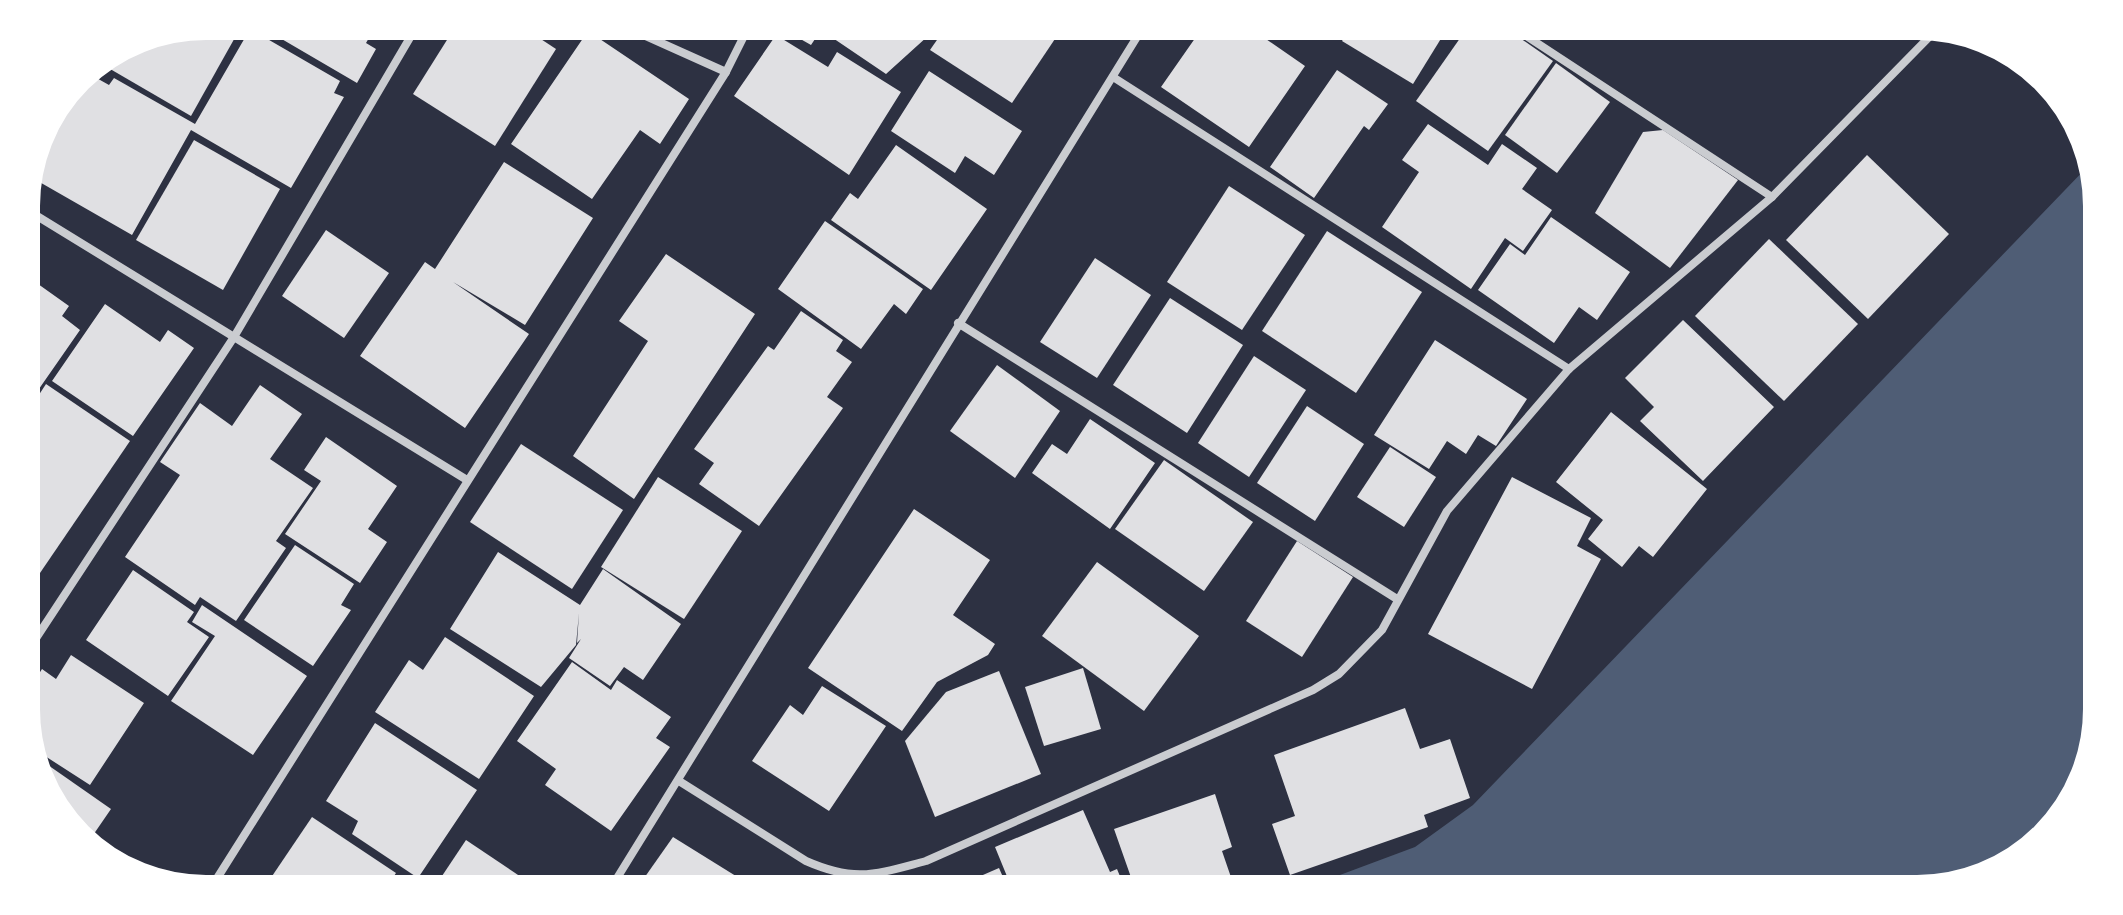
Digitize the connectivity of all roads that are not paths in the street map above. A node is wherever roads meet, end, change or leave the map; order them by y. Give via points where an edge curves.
1 (410, 38) edge
2 (650, 38) edge
3 (743, 38) edge
4 (1137, 38) edge
5 (1529, 38) edge
6 (1928, 38) edge
7 (726, 72) junction
8 (1113, 77) junction
9 (1772, 197) junction
10 (38, 217) edge
11 (958, 323) junction
12 (234, 337) junction
13 (1569, 369) junction
14 (467, 480) junction
15 (1397, 599) junction
16 (38, 635) edge
17 (679, 781) junction
18 (218, 877) edge
19 (618, 877) edge

1 - 12 street
2 - 7 street
3 - 7 street
4 - 8 street
5 - 9 street
6 - 9 street
7 - 14 street
8 - 11 street
8 - 13 street
9 - 13 street
10 - 12 street
11 - 15 street
11 - 17 street
12 - 14 street
12 - 16 street
13 - 15 street via 1447,511
14 - 18 street
15 - 17 street via 1382,630 1339,674 1313,690 926,861 865,877 806,861
17 - 19 street

